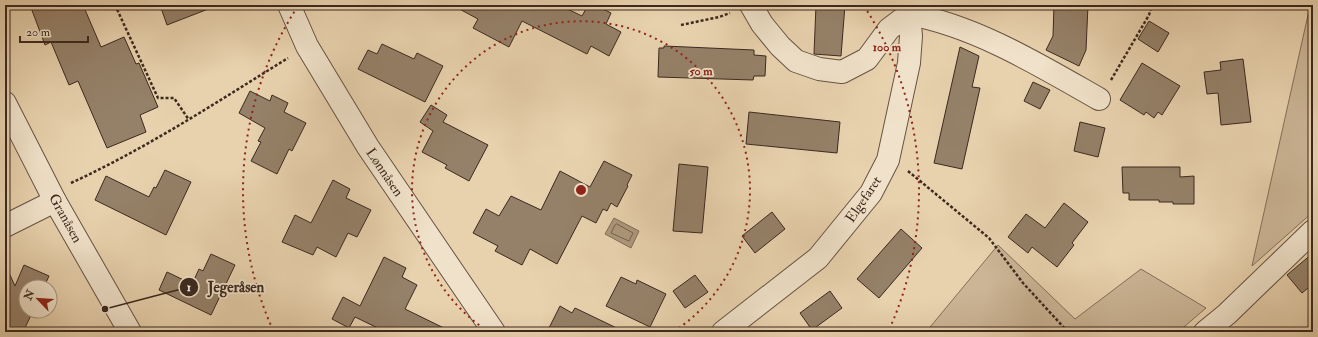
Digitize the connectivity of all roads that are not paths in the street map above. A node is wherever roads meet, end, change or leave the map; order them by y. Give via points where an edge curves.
1 (289, 5) edge
2 (742, 8) edge
3 (908, 10) edge
4 (1099, 99) road end
5 (5, 103) edge
6 (56, 201) junction
7 (5, 226) edge
8 (1313, 231) edge
9 (130, 332) edge
10 (494, 332) edge
11 (723, 332) edge
12 (1205, 332) edge

1 - 10 street, Lønnåsen via 307,46 368,147
2 - 3 street via 762,24 796,61 819,69 842,72 867,59
3 - 4 street via 1007,48
3 - 11 street, Elgefaret via 911,36 909,63 888,160 871,193 818,258
5 - 6 street, Granåsen
6 - 7 street
6 - 9 street, Granåsen
8 - 12 street

